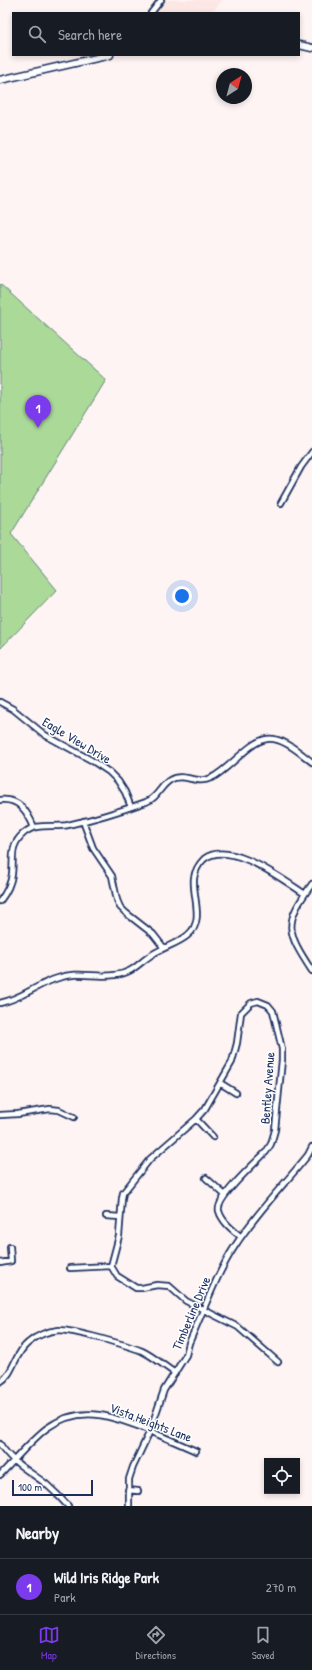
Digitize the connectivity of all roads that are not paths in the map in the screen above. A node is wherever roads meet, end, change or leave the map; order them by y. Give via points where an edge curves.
1 (161, 0) edge
2 (153, 12) edge
3 (300, 45) edge
4 (312, 48) edge
5 (106, 56) edge
6 (0, 80) edge
7 (312, 452) edge
8 (280, 503) dead end
9 (0, 702) edge
10 (312, 762) edge
11 (0, 800) edge
12 (131, 807) junction
13 (83, 821) junction
14 (34, 827) junction
15 (312, 884) edge
16 (305, 894) junction
17 (0, 902) edge
18 (164, 948) junction
19 (312, 971) edge
20 (0, 1004) edge
21 (220, 1083) junction
22 (236, 1093) dead end
23 (0, 1115) edge
24 (74, 1117) dead end
25 (196, 1119) junction
26 (213, 1137) dead end
27 (312, 1148) edge
28 (206, 1178) dead end
29 (225, 1195) junction
30 (106, 1216) dead end
31 (120, 1217) junction
32 (241, 1237) junction
33 (10, 1247) dead end
34 (0, 1263) edge
35 (111, 1266) junction
36 (70, 1268) dead end
37 (204, 1310) junction
38 (278, 1362) dead end
39 (175, 1373) junction
40 (0, 1382) edge
41 (150, 1431) junction
42 (0, 1444) edge
43 (196, 1451) dead end
44 (14, 1461) junction
45 (0, 1476) edge
46 (128, 1490) junction
47 (138, 1491) dead end
48 (64, 1502) junction
49 (59, 1506) edge
50 (68, 1506) edge
51 (129, 1506) edge

1 - 2 street
3 - 4 main road
5 - 6 main road
7 - 8 street
9 - 12 street, Eagle View Drive via 13,708 45,735 109,772 125,792
10 - 12 street via 281,741 264,739 210,779 199,781 182,777 173,778 164,784 152,800
11 - 14 street via 19,804 26,811
12 - 13 street
13 - 14 street via 67,825
13 - 18 street via 93,848 112,876 120,907 153,934
14 - 17 street via 24,833 15,846 11,878
15 - 16 street
16 - 18 street via 271,871 252,862 228,855 208,857 199,865 195,874 195,926 187,936
16 - 19 street via 292,916 291,929 295,944
18 - 20 street via 123,974 65,976 15,1000
21 - 22 street
21 - 25 street, Bentley Avenue
21 - 29 street, Bentley Avenue via 232,1062 241,1013 251,1003 258,1001 268,1006 272,1010 282,1048 275,1130 266,1152
23 - 24 street via 50,1109
25 - 26 street
25 - 31 street, Bentley Avenue via 157,1152 126,1188
27 - 32 street, Timberline Drive
28 - 29 street
29 - 32 street, Bentley Avenue via 218,1206 219,1212
30 - 31 street
31 - 35 street, Bentley Avenue via 119,1236
32 - 37 street, Timberline Drive via 224,1265
33 - 34 street via 11,1261
35 - 36 street
35 - 37 street via 117,1276 130,1285 142,1288 169,1286 186,1301
37 - 38 street via 238,1327
37 - 39 street, Timberline Drive via 186,1355
39 - 40 street via 134,1348 59,1330 40,1335 28,1342 19,1352 9,1374
39 - 41 street, Timberline Drive via 164,1390
41 - 43 street, Vista Heights Lane
41 - 44 street, Vista Heights Lane via 104,1414 73,1416 47,1428
41 - 46 street, Timberline Drive via 133,1467
42 - 44 street
44 - 45 street, Vista Heights Lane
44 - 48 street via 46,1484
46 - 47 street
46 - 51 street, Timberline Drive
48 - 49 street
48 - 50 street

